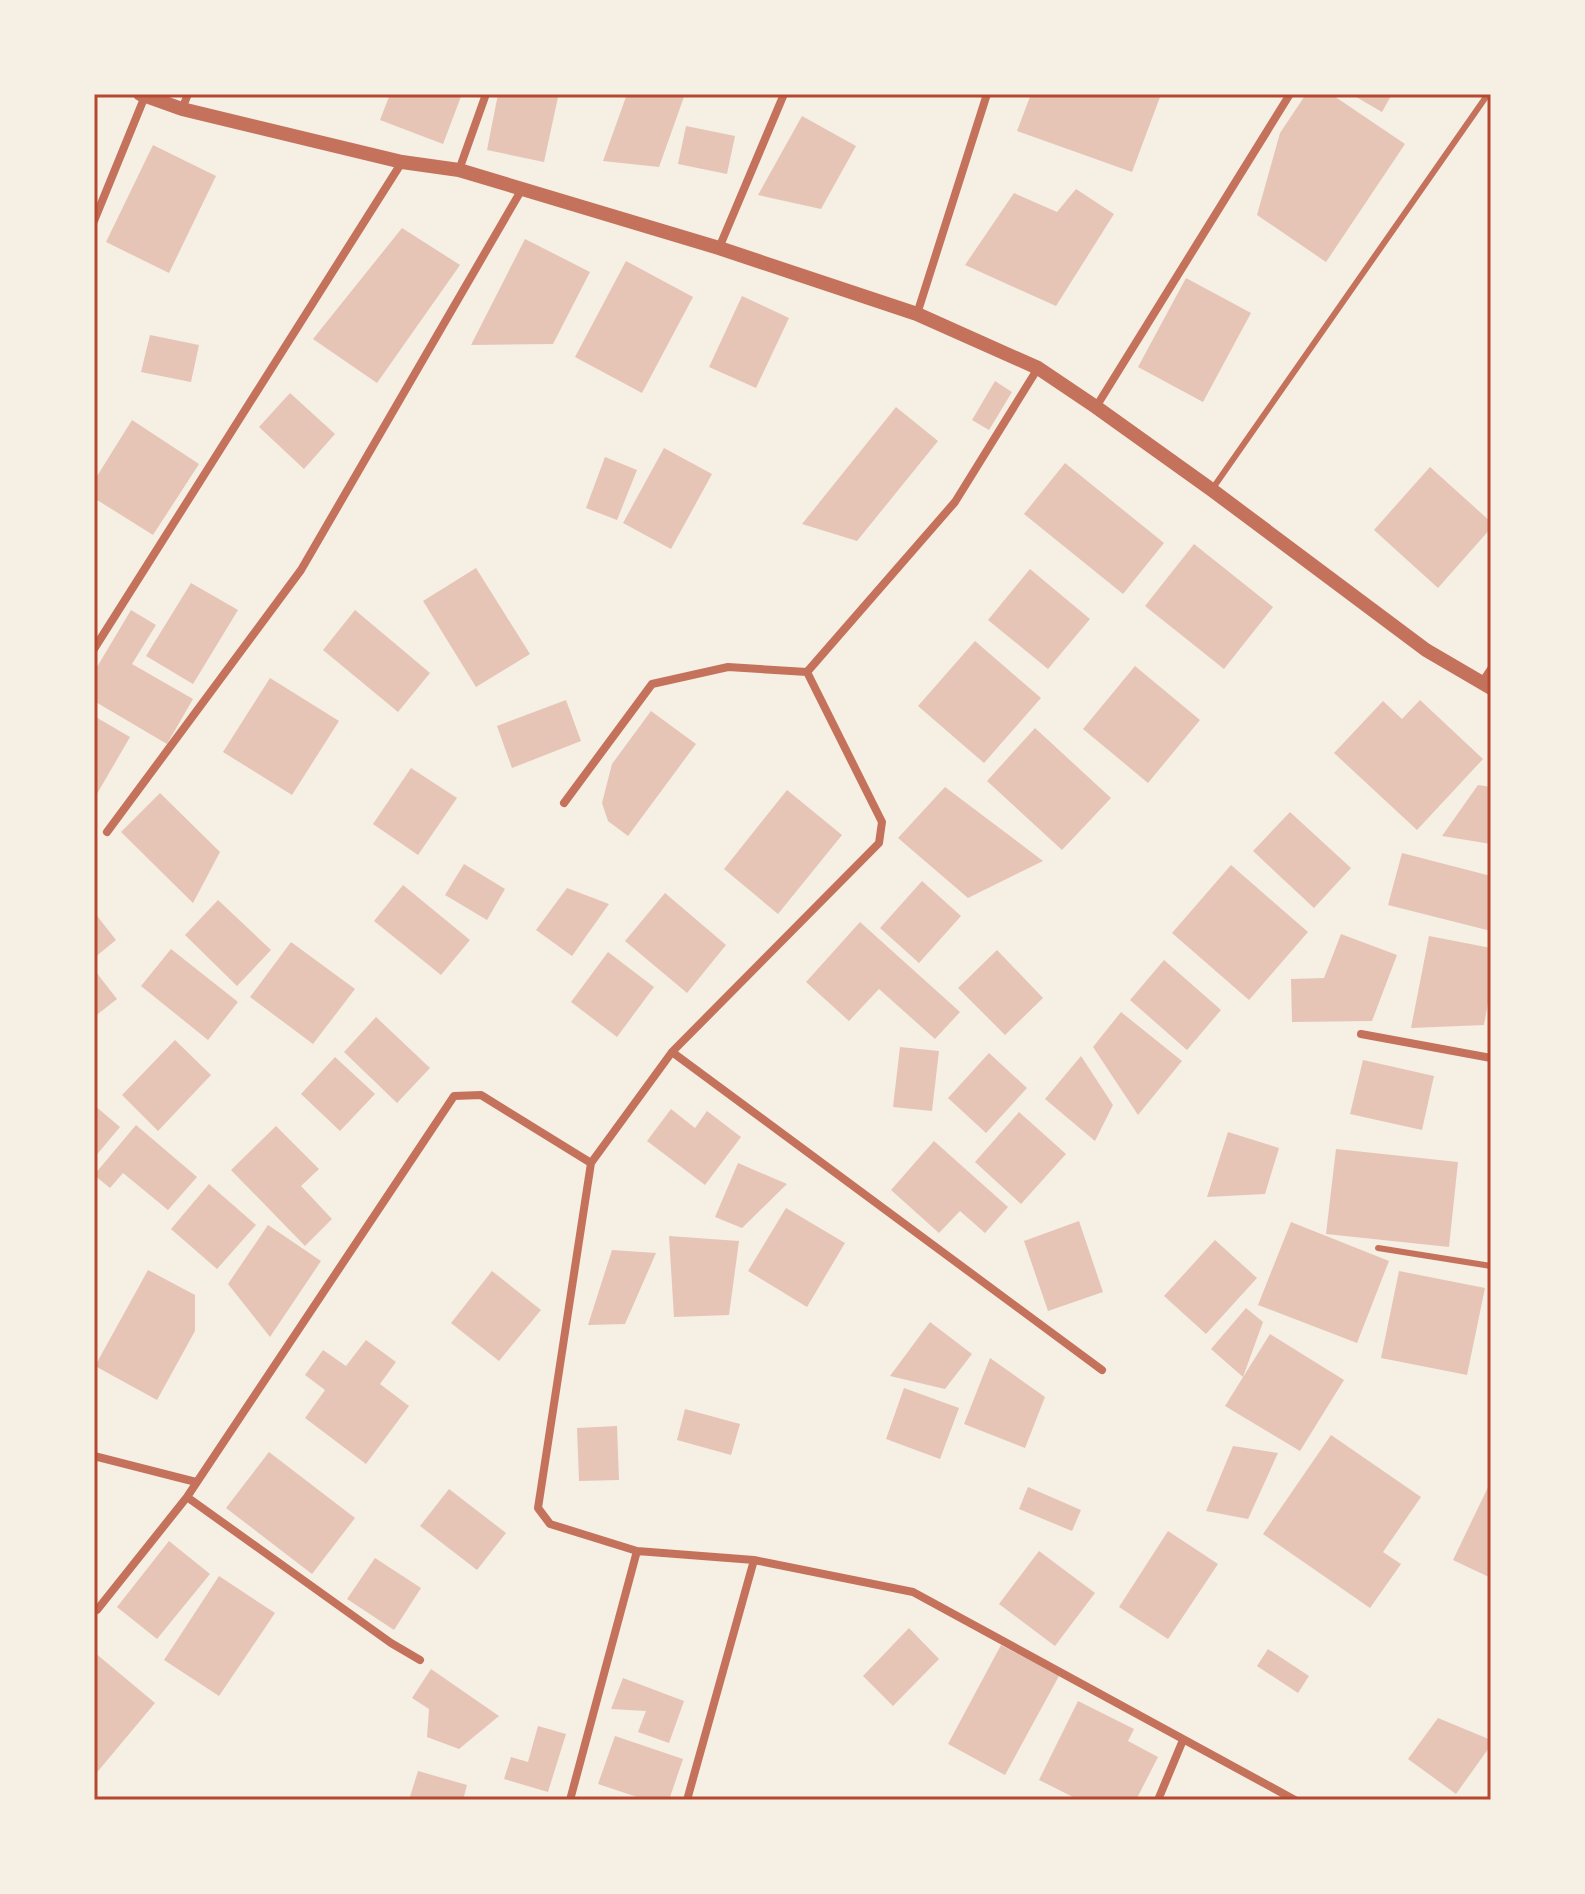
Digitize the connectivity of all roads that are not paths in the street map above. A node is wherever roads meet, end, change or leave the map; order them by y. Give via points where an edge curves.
1 (188, 94) edge
2 (486, 94) edge
3 (784, 94) edge
4 (987, 94) edge
5 (1290, 94) edge
6 (1488, 94) edge
7 (143, 95) edge
8 (182, 109) junction
9 (402, 162) junction
10 (459, 170) junction
11 (522, 189) junction
12 (94, 221) edge
13 (719, 248) junction
14 (917, 314) junction
15 (1038, 368) junction
16 (1096, 407) junction
17 (1212, 490) junction
18 (94, 649) edge
19 (1491, 669) edge
20 (807, 672) junction
21 (1486, 686) edge
22 (564, 803) dead end
23 (107, 832) dead end
24 (1361, 1034) dead end
25 (672, 1052) junction
26 (1491, 1058) edge
27 (591, 1163) junction
28 (1378, 1248) dead end
29 (1491, 1266) edge
30 (1102, 1370) dead end
31 (94, 1456) edge
32 (196, 1482) junction
33 (187, 1497) junction
34 (637, 1551) junction
35 (754, 1560) junction
36 (94, 1611) edge
37 (420, 1660) dead end
38 (1183, 1740) junction
39 (570, 1800) edge
40 (687, 1800) edge
41 (1158, 1800) edge
42 (1295, 1800) edge

1 - 8 street
2 - 10 street
3 - 13 street
4 - 14 street
5 - 16 street
6 - 17 lane
7 - 8 street
7 - 12 street
8 - 9 street
9 - 10 street
9 - 18 street
10 - 11 street
11 - 13 street
11 - 23 street via 301,570
13 - 14 street
14 - 15 street
15 - 16 street
15 - 20 street via 955,502
16 - 17 street
17 - 21 street via 1426,650
19 - 21 street
20 - 22 street via 728,667 652,684
20 - 25 street via 882,822 879,843
24 - 26 street
25 - 27 street
25 - 30 street
27 - 32 street via 481,1095 454,1096
27 - 34 street via 538,1508 550,1524
28 - 29 lane
31 - 32 street
32 - 33 street
33 - 36 street
33 - 37 street
34 - 35 street
34 - 39 street
35 - 38 street via 913,1592
35 - 40 street
38 - 41 street
38 - 42 street

